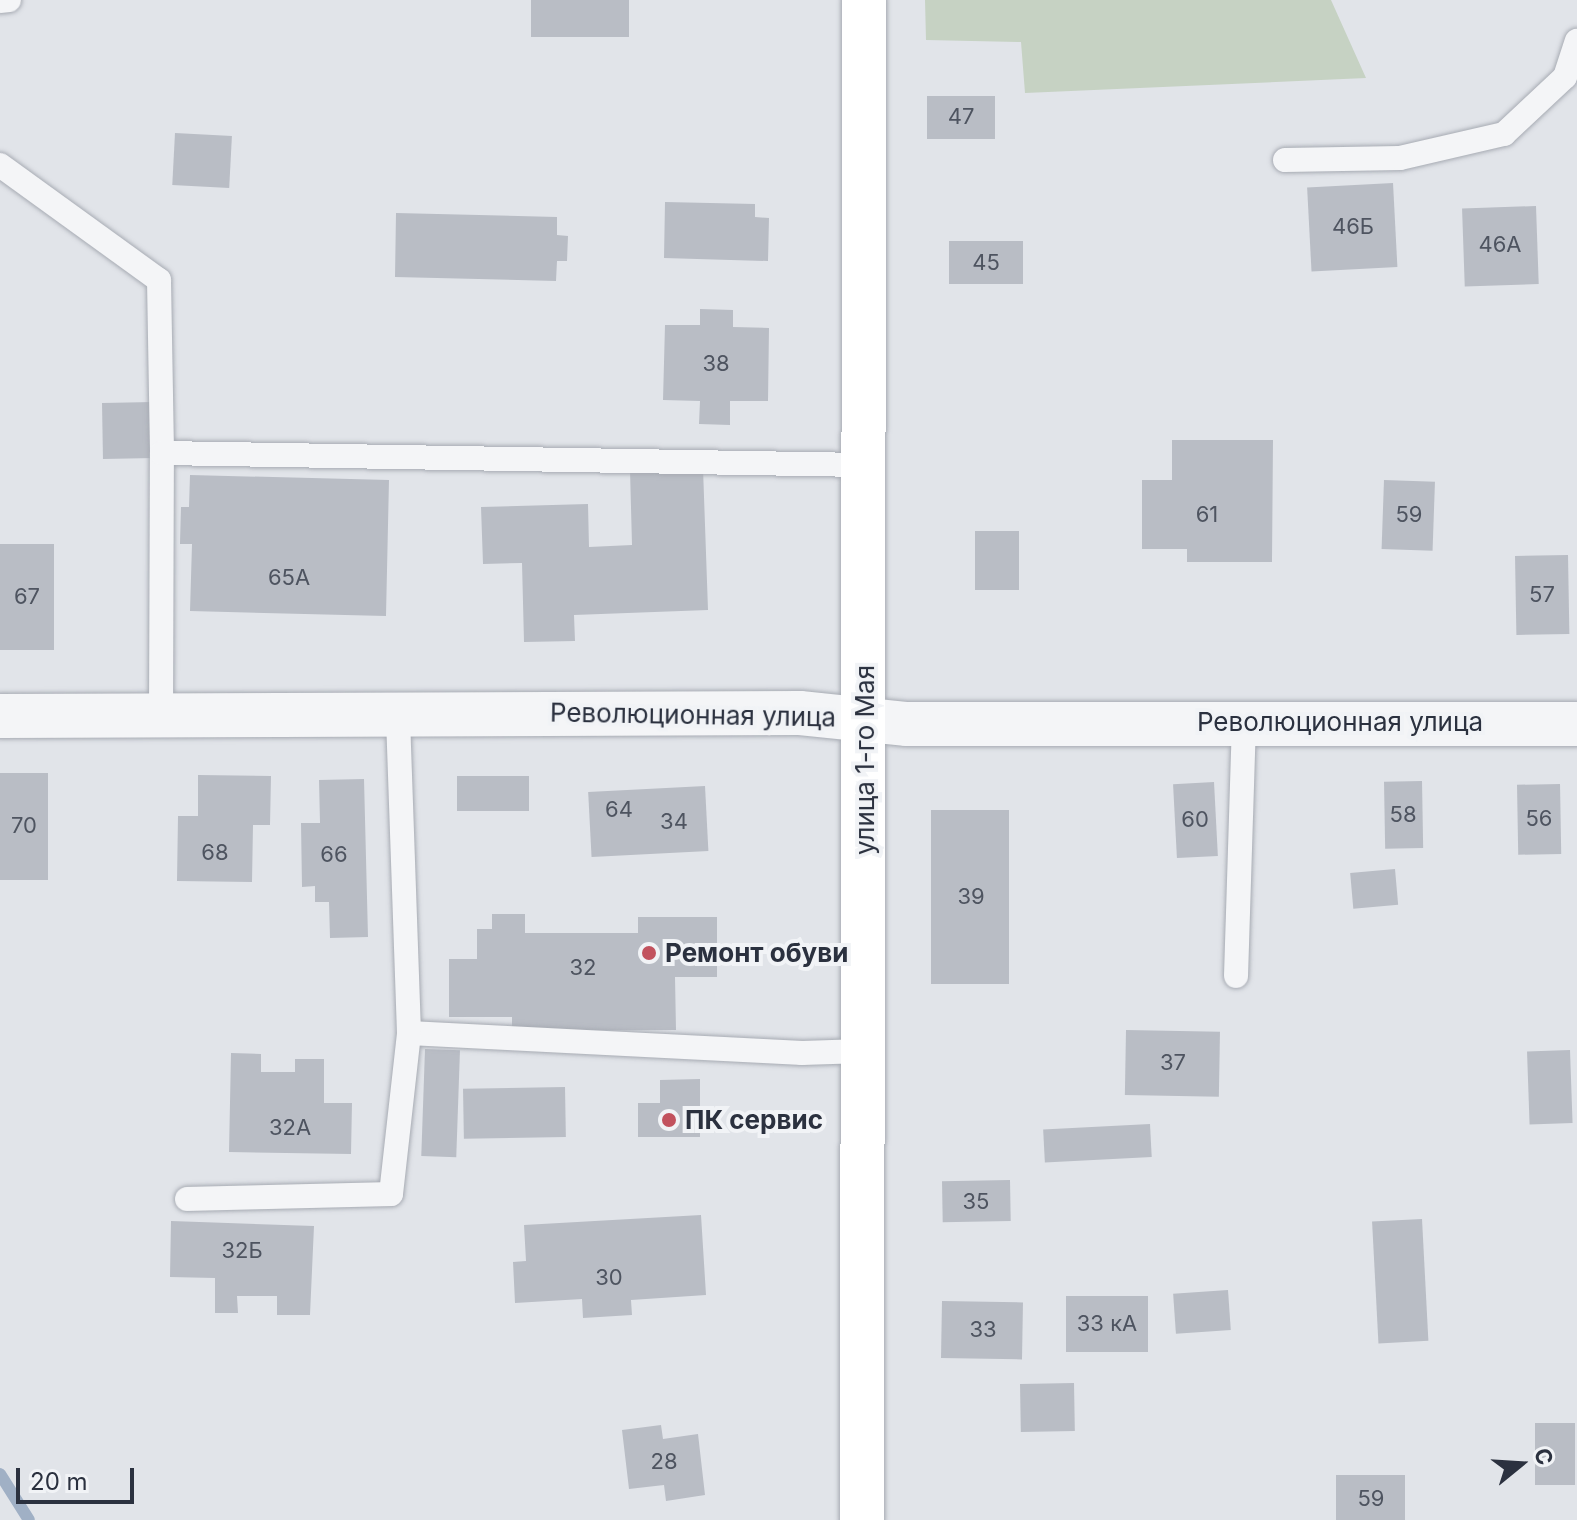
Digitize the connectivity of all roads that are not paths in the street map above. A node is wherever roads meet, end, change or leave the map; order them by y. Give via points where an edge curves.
1 (9, 0) edge
2 (864, 0) edge
3 (0, 1) edge
4 (1577, 41) edge
5 (1285, 160) dead end
6 (0, 165) edge
7 (162, 453) junction
8 (864, 465) junction
9 (398, 714) junction
10 (0, 716) edge
11 (161, 717) junction
12 (866, 719) junction
13 (1244, 720) junction
14 (1577, 724) edge
15 (1236, 976) dead end
16 (409, 1033) junction
17 (863, 1051) junction
18 (187, 1199) dead end
19 (862, 1520) edge

1 - 3 lane
2 - 8 main road, улица 1-го Мая
4 - 5 lane via 1565,77 1504,134 1400,158
6 - 7 lane via 159,280
7 - 8 lane
7 - 11 lane
8 - 12 main road, улица 1-го Мая
9 - 11 street, Революционная улица
9 - 12 street, Революционная улица via 800,713
9 - 16 lane
10 - 11 street, Революционная улица
12 - 13 street, Революционная улица via 907,724
12 - 17 main road, улица 1-го Мая
13 - 14 street, Революционная улица
13 - 15 lane
16 - 17 lane via 787,1052
16 - 18 lane via 391,1194
17 - 19 main road, улица 1-го Мая

